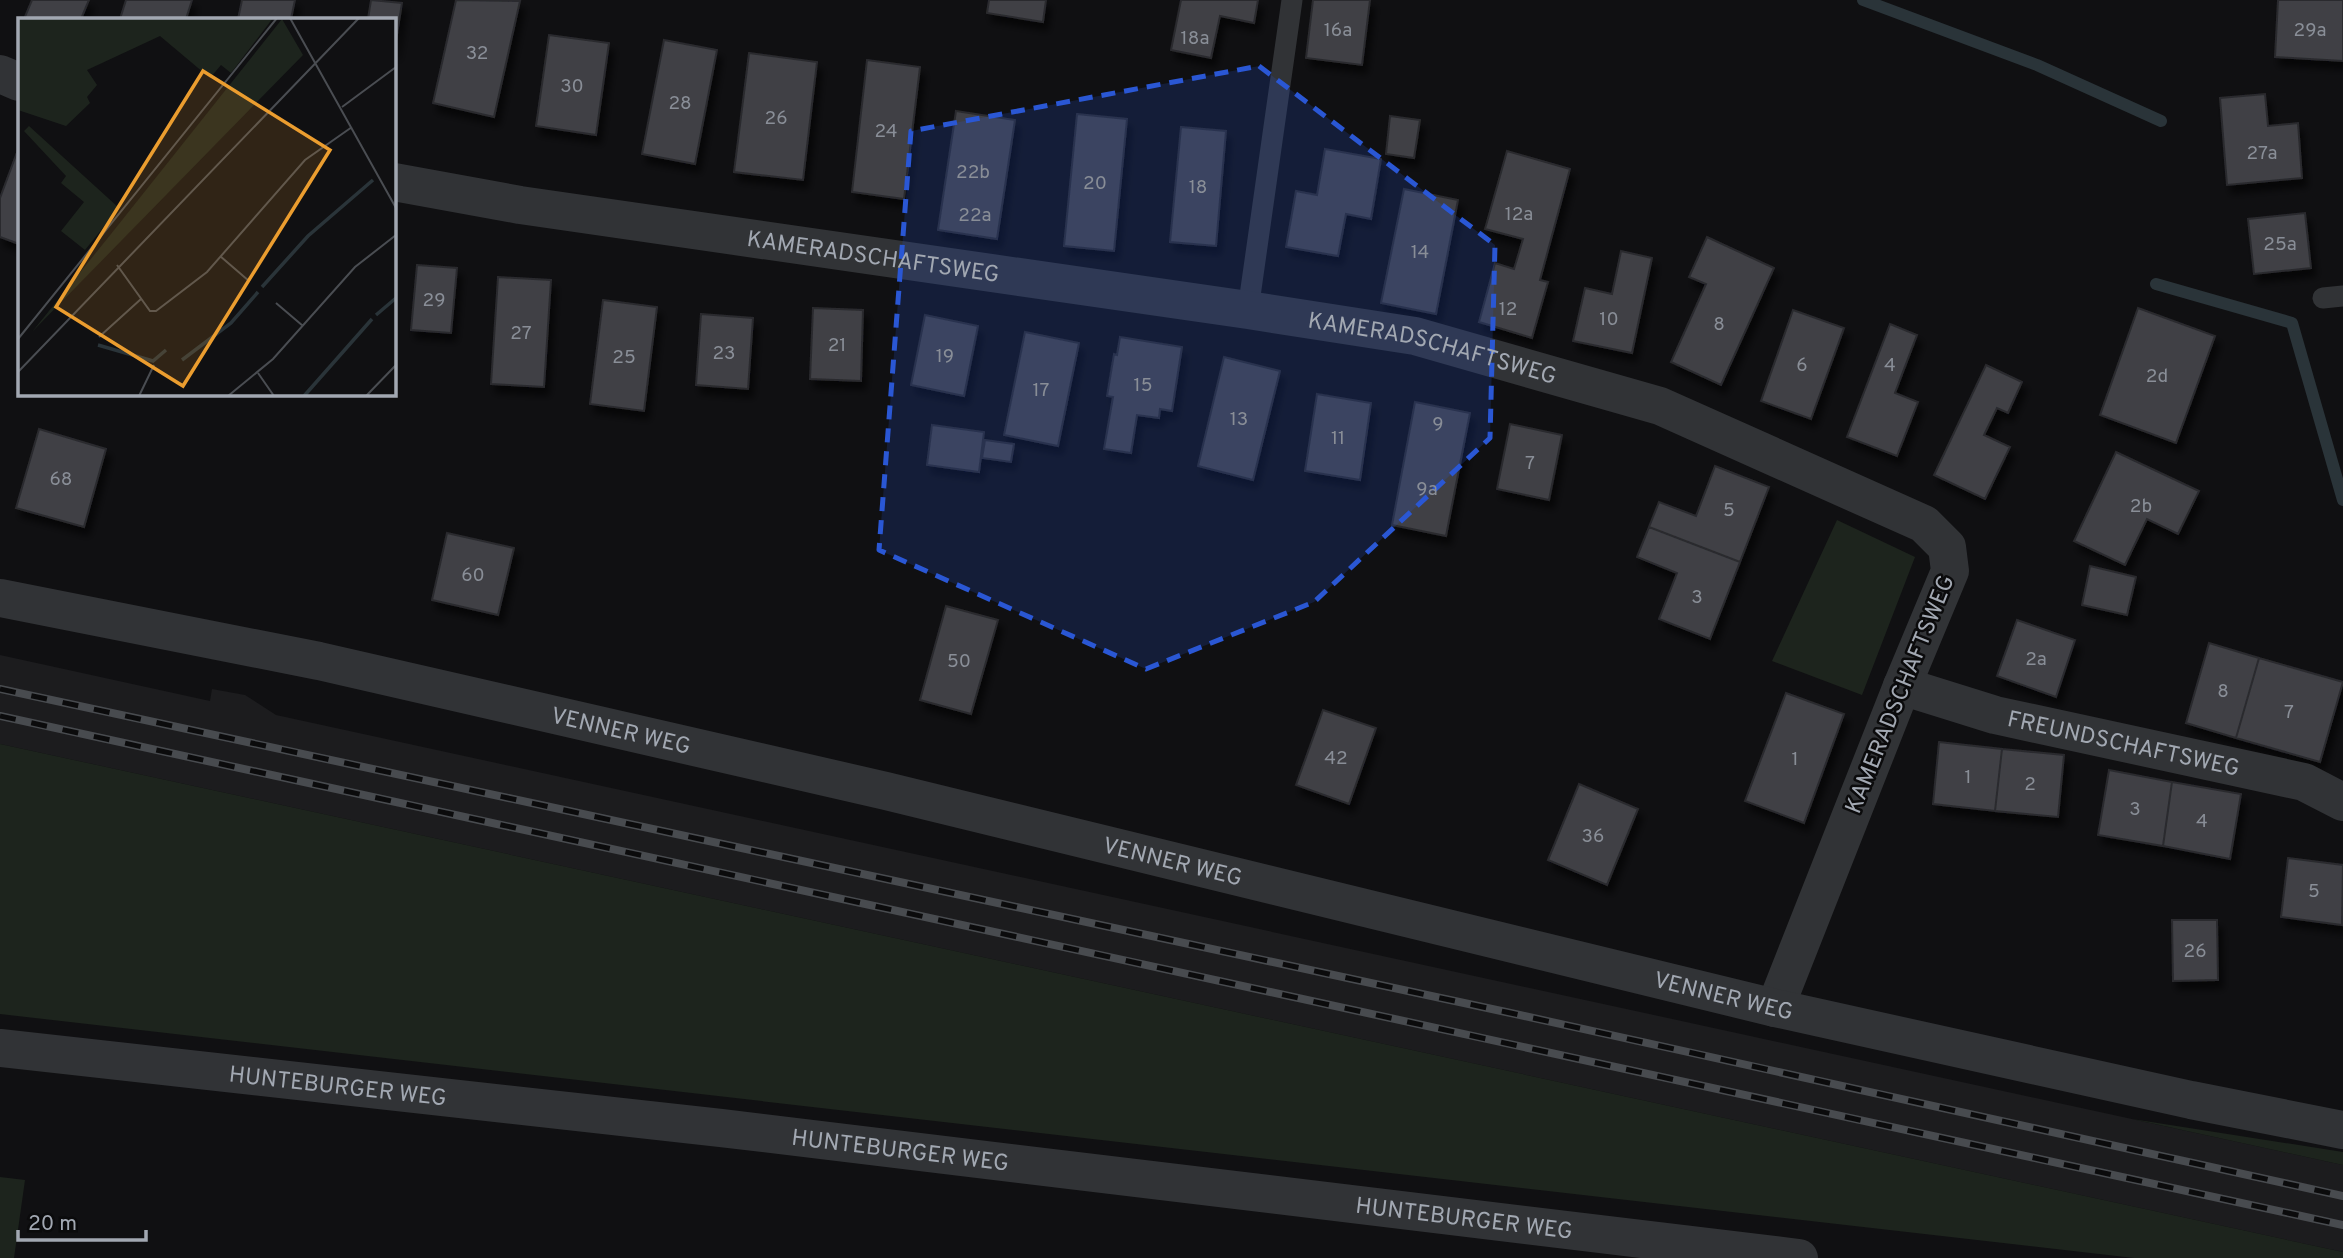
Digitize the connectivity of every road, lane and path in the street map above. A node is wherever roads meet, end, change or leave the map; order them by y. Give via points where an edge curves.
1 (1292, 0) edge
2 (0, 74) edge
3 (18, 82) edge
4 (396, 182) edge
5 (1248, 310) junction
6 (0, 598) edge
7 (1902, 687) junction
8 (2343, 802) edge
9 (1775, 1008) junction
10 (0, 1048) edge
11 (2343, 1130) edge
12 (1799, 1258) edge

1 - 5 lane
2 - 3 street
4 - 5 street, KAMERADSCHAFTSWEG via 520,205
5 - 7 street, KAMERADSCHAFTSWEG via 1415,336 1660,406 1924,524 1947,547 1950,571
6 - 9 street, VENNER WEG via 319,661 886,790
7 - 8 street, FREUNDSCHAFTSWEG via 1996,715 2304,782
7 - 9 street, KAMERADSCHAFTSWEG
9 - 11 street, VENNER WEG
10 - 12 street, HUNTEBURGER WEG via 721,1128

